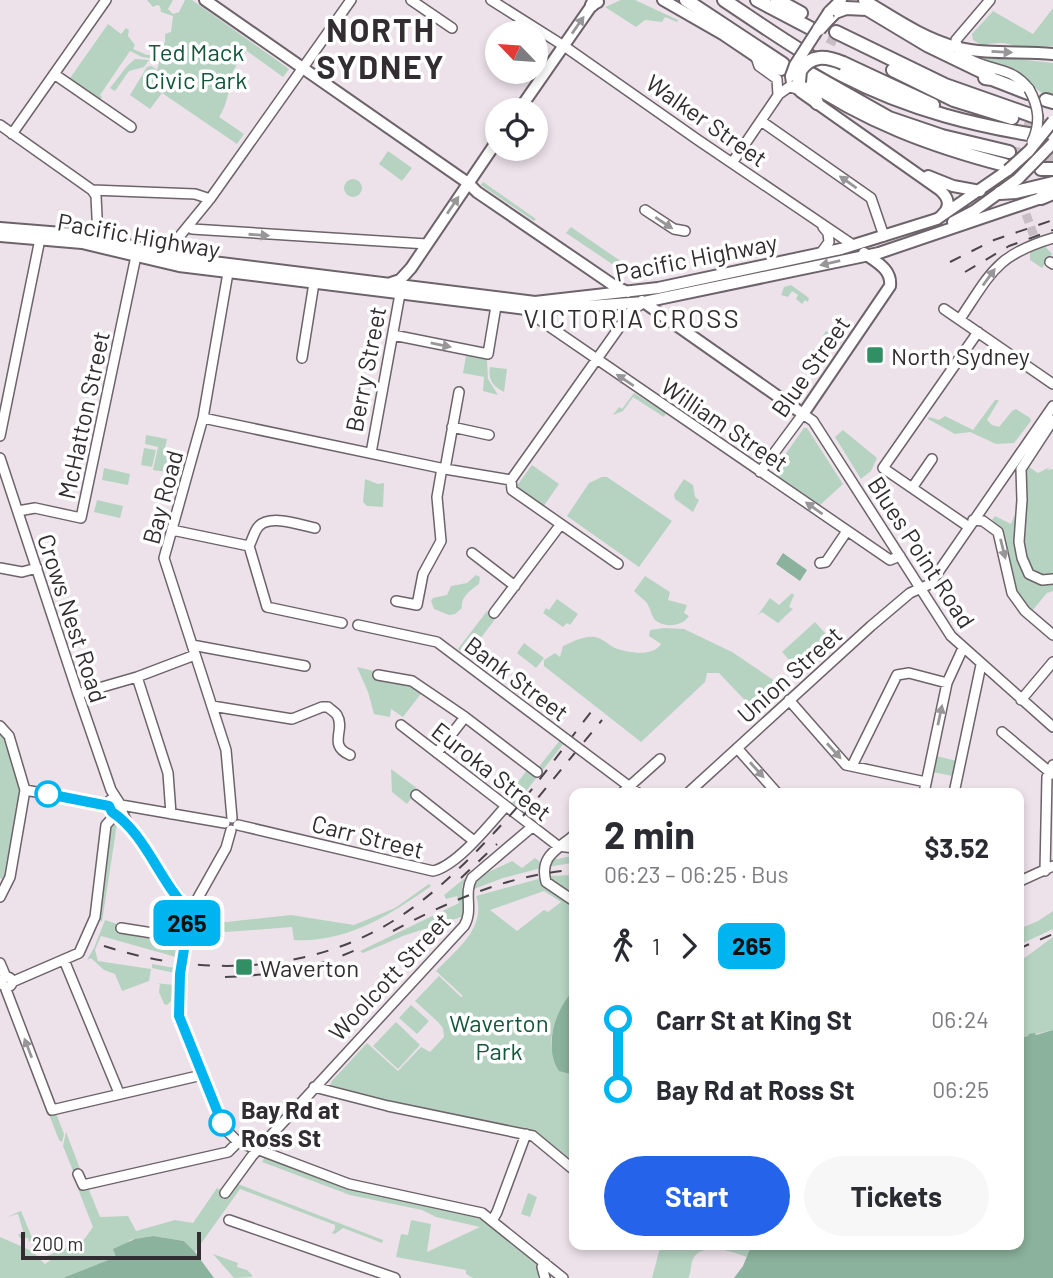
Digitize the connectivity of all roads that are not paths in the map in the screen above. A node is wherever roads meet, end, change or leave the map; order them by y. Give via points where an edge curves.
1 (106, 0) edge
2 (205, 0) edge
3 (351, 0) edge
4 (411, 0) edge
5 (491, 0) edge
6 (501, 0) edge
7 (663, 0) edge
8 (686, 0) edge
9 (699, 0) edge
10 (714, 0) edge
11 (724, 0) edge
12 (757, 0) edge
13 (777, 0) edge
14 (864, 0) edge
15 (990, 0) edge
16 (596, 2) edge
17 (834, 6) edge
18 (864, 14) dead end
19 (515, 15) junction
20 (816, 27) junction
21 (966, 27) junction
22 (452, 28) dead end
23 (836, 36) tunnel mouth
24 (564, 46) junction
25 (956, 47) junction
26 (974, 50) junction
27 (1048, 54) edge
28 (756, 57) junction
29 (844, 61) junction
30 (302, 68) junction
31 (796, 69) junction
32 (54, 74) junction
33 (992, 79) junction
34 (1028, 91) junction
35 (778, 96) junction
36 (527, 98) edge
37 (817, 103) joint
38 (761, 121) junction
39 (1053, 121) edge
40 (0, 125) edge
41 (1032, 126) junction
42 (131, 127) dead end
43 (12, 134) junction
44 (1053, 140) edge
45 (485, 158) edge
46 (901, 162) junction
47 (732, 163) junction
48 (1008, 164) junction
49 (468, 183) junction
50 (1053, 183) edge
51 (92, 190) junction
52 (978, 191) junction
53 (1000, 193) junction
54 (1049, 195) edge
55 (210, 199) junction
56 (645, 210) dead end
57 (937, 219) junction
58 (822, 225) junction
59 (0, 228) edge
60 (192, 229) junction
61 (685, 231) dead end
62 (0, 236) edge
63 (884, 236) junction
64 (98, 237) junction
65 (1053, 238) edge
66 (40, 239) junction
67 (427, 244) junction
68 (908, 244) junction
69 (853, 245) junction
70 (820, 254) junction
71 (866, 254) junction
72 (136, 256) junction
73 (168, 258) junction
74 (411, 268) junction
75 (229, 269) junction
76 (890, 278) junction
77 (314, 283) junction
78 (385, 284) junction
79 (405, 290) junction
80 (629, 293) junction
81 (676, 294) junction
82 (644, 302) junction
83 (496, 306) junction
84 (944, 309) dead end
85 (534, 310) junction
86 (960, 319) junction
87 (669, 320) junction
88 (978, 332) junction
89 (393, 335) junction
90 (302, 358) dead end
91 (595, 359) junction
92 (1053, 384) edge
93 (459, 393) dead end
94 (1053, 406) edge
95 (803, 414) junction
96 (203, 418) junction
97 (1053, 420) edge
98 (453, 427) junction
99 (489, 435) dead end
100 (0, 436) edge
101 (371, 453) junction
102 (0, 458) edge
103 (933, 459) dead end
104 (443, 468) junction
105 (760, 472) junction
106 (511, 480) junction
107 (912, 488) junction
108 (18, 511) junction
109 (561, 524) junction
110 (971, 524) junction
111 (315, 528) dead end
112 (172, 530) junction
113 (847, 531) junction
114 (249, 546) junction
115 (472, 553) dead end
116 (900, 556) junction
117 (820, 563) dead end
118 (618, 564) dead end
119 (0, 568) edge
120 (37, 568) junction
121 (1053, 579) edge
122 (515, 586) junction
123 (920, 589) junction
124 (396, 601) dead end
125 (494, 613) dead end
126 (342, 623) dead end
127 (358, 625) dead end
128 (1053, 635) edge
129 (962, 648) junction
130 (193, 650) junction
131 (1053, 662) edge
132 (981, 665) junction
133 (305, 666) dead end
134 (377, 675) dead end
135 (137, 677) junction
136 (947, 682) junction
137 (78, 694) junction
138 (1021, 700) junction
139 (789, 701) junction
140 (212, 706) junction
141 (465, 717) junction
142 (0, 726) edge
143 (401, 726) dead end
144 (1053, 727) edge
145 (1002, 732) dead end
146 (737, 748) junction
147 (437, 753) junction
148 (350, 755) dead end
149 (660, 758) dead end
150 (852, 766) junction
151 (1051, 770) edge
152 (537, 772) dead end
153 (926, 782) junction
154 (624, 788) edge
155 (626, 788) edge
156 (695, 788) edge
157 (773, 788) edge
158 (925, 788) edge
159 (955, 788) edge
160 (25, 790) junction
161 (416, 795) dead end
162 (115, 806) junction
163 (506, 806) junction
164 (171, 814) junction
165 (231, 824) junction
166 (532, 827) junction
167 (569, 839) edge
168 (474, 841) junction
169 (560, 847) junction
170 (569, 848) edge
171 (1049, 868) edge
172 (1024, 879) edge
173 (0, 897) edge
174 (569, 897) edge
175 (190, 912) junction
176 (121, 928) dead end
177 (184, 938) junction
178 (64, 960) junction
179 (0, 963) edge
180 (5, 983) edge
181 (202, 1075) junction
182 (314, 1087) junction
183 (119, 1093) junction
184 (526, 1134) junction
185 (238, 1142) junction
186 (257, 1150) junction
187 (569, 1166) edge
188 (78, 1174) dead end
189 (225, 1193) dead end
190 (229, 1220) dead end
191 (492, 1221) junction
192 (545, 1264) junction
193 (395, 1278) edge
194 (545, 1278) edge
195 (563, 1278) edge

1 - 32 street
2 - 30 main road
3 - 30 street
4 - 22 street
5 - 19 street, Walker Street
6 - 19 street
7 - 28 main road
8 - 31 highway
9 - 31 highway
10 - 31 highway
11 - 44 highway via 825,65 885,95 971,124
12 - 20 highway
13 - 20 highway
14 - 25 main road via 924,35
15 - 21 street
24 -> 16 main road
17 - 20 highway, bridge via 832,14
17 - 33 highway via 871,11
18 - 33 highway via 932,55
19 - 24 street, Walker Street
20 - 31 main road, bridge
21 - 25 street
21 - 26 street via 966,41
23 - 41 highway
24 - 36 main road
24 - 47 street, Walker Street
25 - 26 main road
25 - 34 street via 970,59 1013,75
26 -> 27 main road
28 - 31 main road via 773,68
28 - 35 street via 777,79
29 - 31 highway, bridge via 813,58 800,71
29 - 31 highway, bridge via 818,50
29 - 41 highway via 940,107
30 - 49 main road
30 - 55 street
31 - 35 street via 790,86
31 - 37 highway
31 - 41 highway via 970,127
31 - 48 highway via 889,118
32 - 42 street
32 - 43 street
33 - 34 highway
34 - 48 street, bridge via 1037,108 1037,131 1031,144
35 - 38 street
37 - 46 main road
38 - 47 street
63 -> 38 street via 871,198
39 - 48 main road, Pacific Highway, bridge via 1029,151
40 - 43 street
43 - 51 street
44 - 53 main road, Pacific Highway, bridge
45 - 49 main road, Berry Street
46 - 52 main road via 946,183
46 - 57 main road via 946,196 948,208
47 - 58 street, Walker Street
48 - 52 main road, Pacific Highway
67 -> 49 main road, Berry Street
49 - 80 main road via 611,275
50 - 53 highway
51 - 55 street via 195,194
51 - 64 street
52 - 53 main road
52 - 57 main road, Pacific Highway
53 - 71 main road, Pacific Highway via 954,222
54 - 68 main road, Pacific Highway via 1025,209
55 - 60 street
55 - 73 street
56 -> 61 street
57 - 63 main road, Pacific Highway
58 - 69 street, Walker Street
58 - 70 street via 829,242
59 - 64 main road, Pacific Highway
60 -> 67 street
60 - 73 street
62 - 66 main road, Pacific Highway
63 - 69 main road, Pacific Highway
64 - 73 main road, Pacific Highway
86 -> 65 street via 1009,255 1035,241
66 - 72 main road, Pacific Highway
66 - 100 street
67 - 74 main road, Berry Street
68 - 71 main road, Pacific Highway
68 - 76 main road, Blue Street via 892,255
69 - 70 main road, Pacific Highway
69 - 71 main road, Walker Street
70 - 80 main road, Pacific Highway
71 - 76 main road, Walker Street via 883,266
71 -> 81 main road, Pacific Highway
72 - 73 main road, Pacific Highway
72 - 108 street, McHatton Street via 81,518 35,508
73 - 75 main road, Pacific Highway
74 - 78 main road, Berry Street via 400,280
74 - 79 main road, Berry Street
75 - 77 main road, Pacific Highway
75 - 78 main road, Pacific Highway
75 - 96 street, Bay Road
76 - 95 main road, Blue Street via 887,293
77 - 79 main road, Pacific Highway
77 - 90 street
78 - 79 main road, Pacific Highway
79 - 80 main road, Pacific Highway via 413,285 534,302
79 - 83 main road, Pacific Highway
79 - 89 street, Berry Street
80 - 82 main road
81 - 82 main road, Pacific Highway
81 - 87 main road via 666,305
82 - 85 main road, Pacific Highway
82 - 87 main road
82 - 91 street via 634,307
83 - 85 main road, Pacific Highway
89 -> 83 street via 488,354
84 - 86 street
85 - 91 street, William Street via 540,320
86 - 88 street
87 - 95 main road
88 - 92 street
88 - 107 street via 883,468
89 - 101 street, Berry Street
105 -> 91 street, William Street
91 - 106 street
93 - 98 street
94 - 110 street, Union Street
95 - 105 street, Blue Street
95 - 116 street, Blues Point Road via 825,438
96 - 101 street
96 - 112 street, Bay Road
97 - 121 street via 1021,467 1019,542 1029,574
98 - 99 street
98 - 104 street
101 - 104 street
102 - 108 street, Crows Nest Road
103 - 107 street
104 - 106 street
104 - 124 street via 437,497 441,541 423,574 417,605
113 -> 105 street, William Street
106 - 109 street via 512,489
107 - 110 street
108 - 120 street, Crows Nest Road
109 - 118 street
109 - 122 street
110 - 123 street, Union Street via 930,584
110 -> 128 street via 983,521 999,532 1012,593
111 - 114 street via 266,521
112 - 114 street
112 - 130 street, Bay Road via 164,558
113 - 116 street, William Street via 890,560
113 - 117 street via 826,562
114 - 126 street via 267,607
115 - 122 street
116 - 123 street, Blues Point Road
119 - 120 street via 22,572
120 - 137 street, Crows Nest Road
122 - 125 street
123 - 129 street, Blues Point Road
123 - 139 street, Union Street via 871,626
127 - 154 street, Bank Street, bridge via 437,642
129 - 132 street, Blues Point Road
129 - 136 street
130 - 133 street
130 - 135 street
130 - 140 street, Bay Road
131 - 138 street
132 - 138 street, Blues Point Road
132 - 159 street
134 - 141 street via 412,681
135 - 137 street
135 - 164 street via 168,773
136 - 150 street via 902,673 895,677
153 -> 136 street
137 - 162 street, Crows Nest Road
138 - 144 street, Blues Point Road
139 - 146 street, Union Street
139 -> 150 street via 846,765
140 - 148 street via 292,719 328,707 337,715 342,752
140 - 165 street, Bay Road via 226,750
141 - 147 street
141 - 152 street
142 - 160 street via 9,736
143 - 147 street, Euroka Street
145 - 151 street
146 - 156 street, Union Street
146 -> 157 street
147 - 163 street, Euroka Street
149 - 155 street
150 - 153 street
151 - 171 street
153 - 158 street
160 - 162 street, Carr Street
160 - 173 street via 10,877
161 - 168 street
162 - 164 street, Carr Street
162 - 175 street, Crows Nest Road
162 - 178 street via 107,823 95,917 79,953
163 - 166 street, Euroka Street
163 - 168 street, Carr Street
164 - 165 street, Carr Street
165 - 168 street, Carr Street via 433,871
165 - 175 street, Bay Road via 226,848
166 - 169 street, Euroka Street
166 - 182 street, Woolcott Street via 472,878 468,885 470,913 464,926
167 - 169 street
169 - 170 street
169 - 174 street via 545,862 545,880
171 - 172 street
175 - 177 street, Bay Road
176 - 177 street
177 - 181 street, Bay Road, bridge via 179,1016
178 - 180 street
178 - 183 street
179 - 180 street
183 -> 180 street via 52,1110
181 - 183 street
181 - 185 street, Bay Road via 225,1129
182 - 184 street
182 - 186 street, Woolcott Street
184 - 187 street
184 - 191 street
185 - 186 street
185 - 188 street via 228,1152 89,1184 83,1185
186 - 189 street, Woolcott Street
186 - 191 street via 349,1184 473,1210
190 - 193 street
191 - 192 street
192 - 194 street
192 - 195 street

